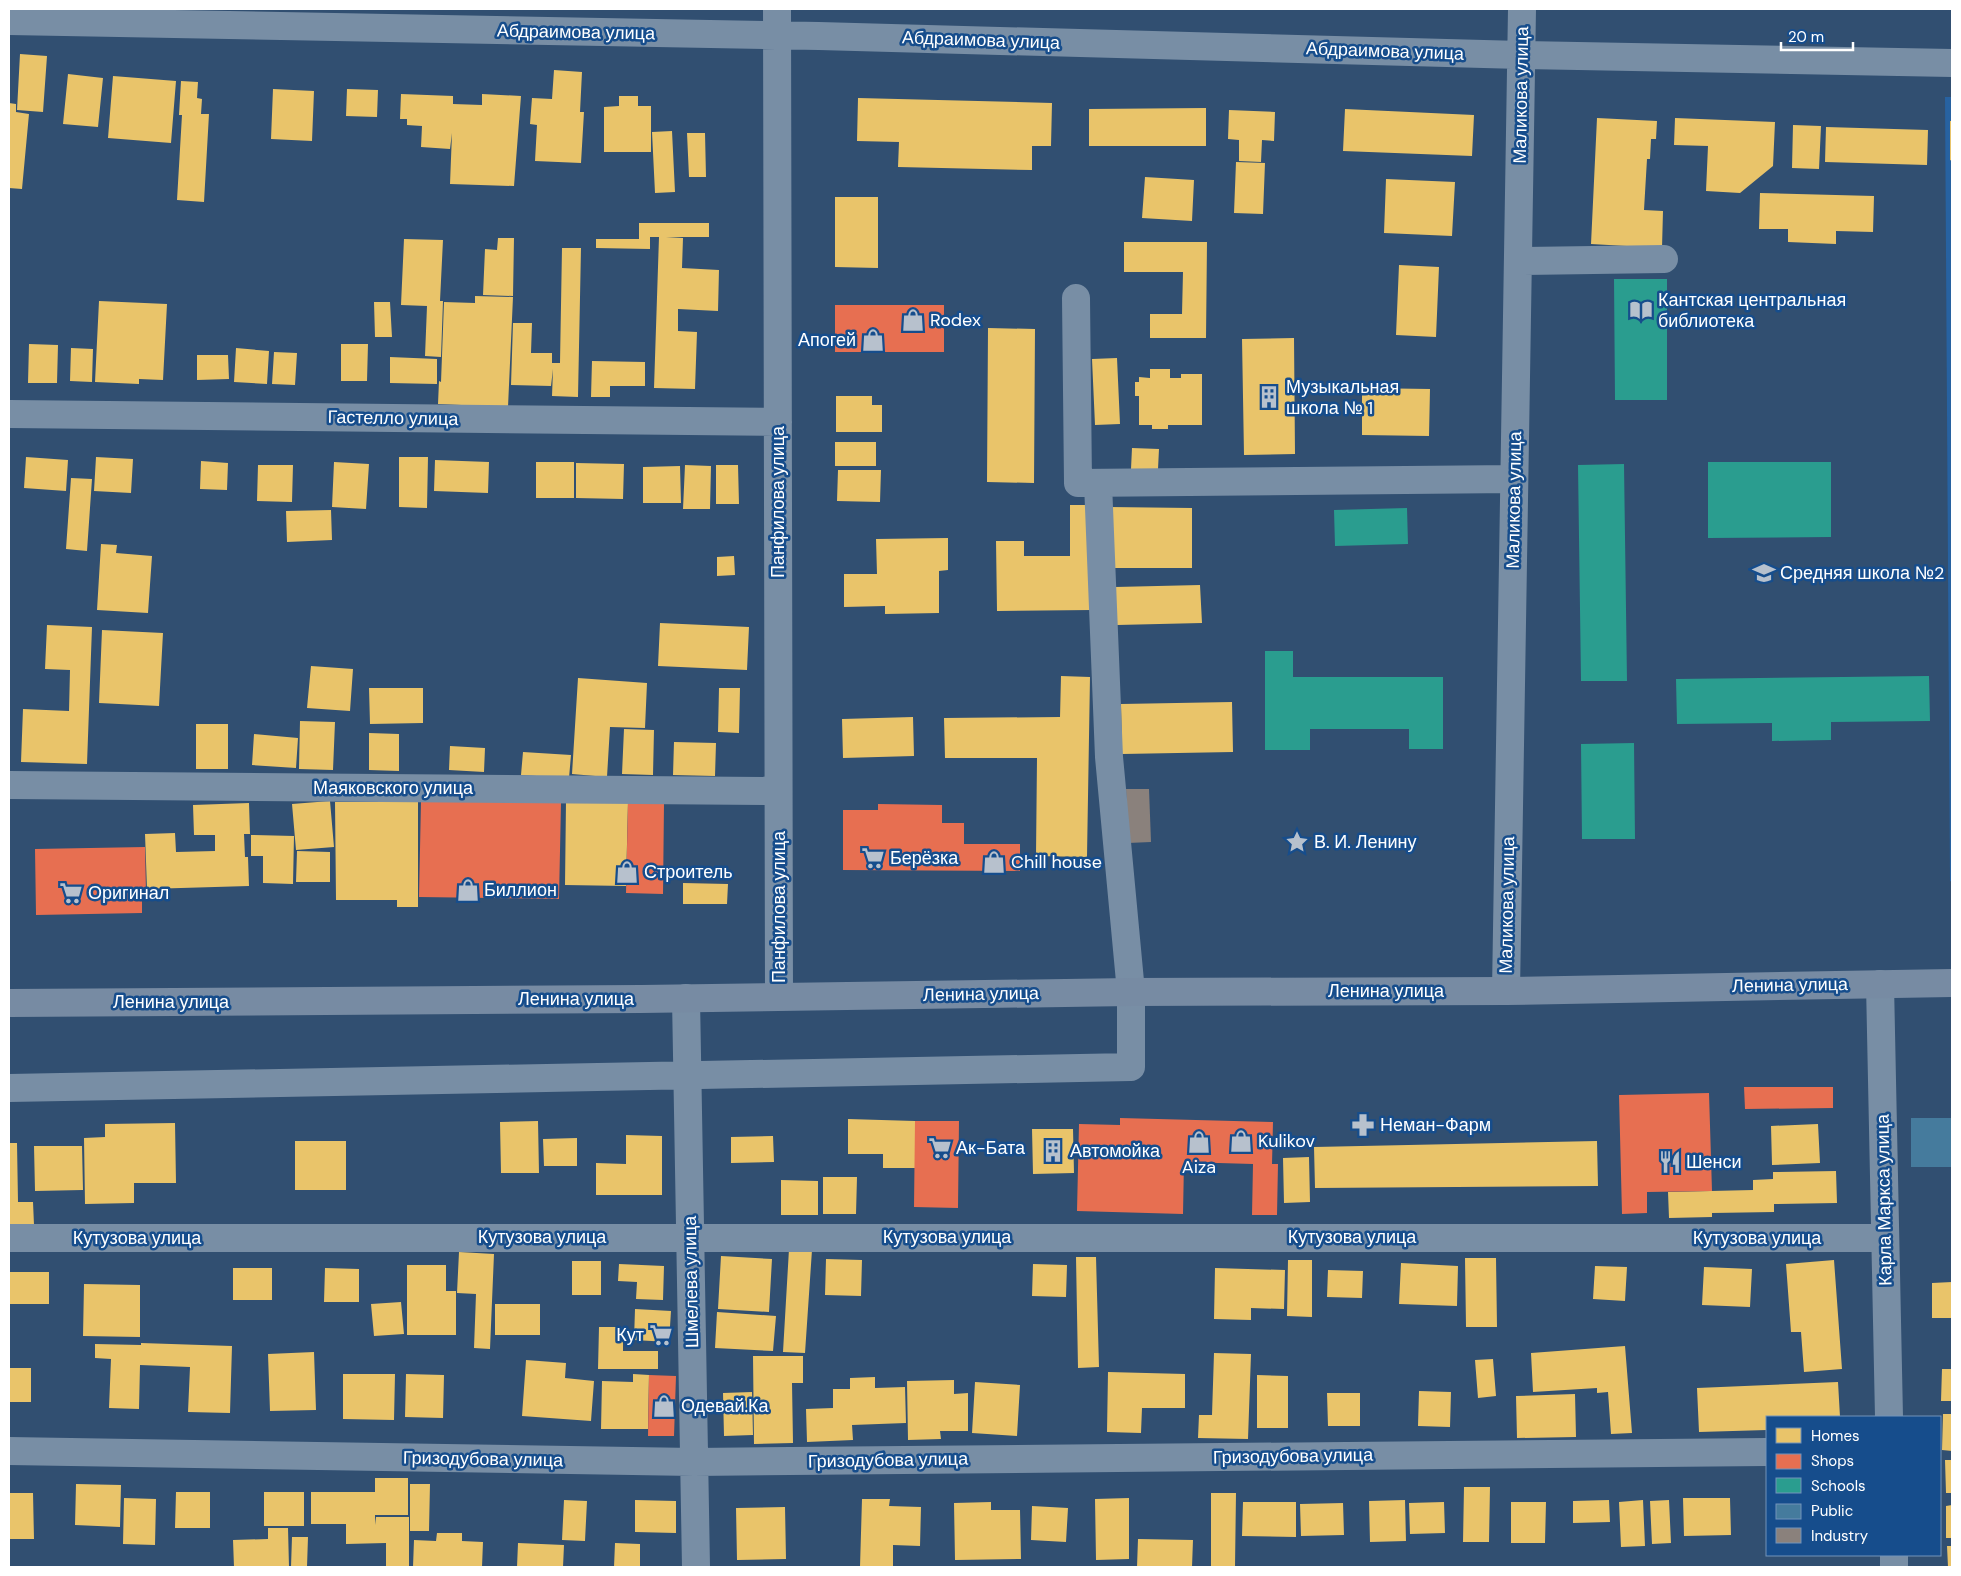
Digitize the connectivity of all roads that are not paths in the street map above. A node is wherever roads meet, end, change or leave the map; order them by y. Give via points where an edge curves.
1 (778, 9) edge
2 (1522, 9) edge
3 (9, 21) edge
4 (778, 36) junction
5 (1521, 55) junction
6 (1952, 63) edge
7 (1664, 259) dead end
8 (1518, 261) junction
9 (1076, 298) dead end
10 (9, 414) edge
11 (778, 422) junction
12 (1514, 479) junction
13 (1098, 483) junction
14 (9, 785) edge
15 (778, 791) junction
16 (1952, 983) edge
17 (1880, 984) junction
18 (1506, 991) junction
19 (1131, 992) junction
20 (779, 996) junction
21 (686, 998) junction
22 (9, 1003) edge
23 (687, 1075) junction
24 (9, 1088) edge
25 (690, 1237) junction
26 (9, 1238) edge
27 (1885, 1238) junction
28 (1889, 1416) edge
29 (9, 1451) edge
30 (1766, 1452) edge
31 (694, 1462) junction
32 (696, 1567) edge

1 - 4 street, Панфилова улица
2 - 5 street, Маликова улица
3 - 4 street, Абдраимова улица
4 - 5 street, Абдраимова улица
4 - 11 street, Панфилова улица
5 - 6 street, Абдраимова улица
5 - 8 street, Маликова улица
7 - 8 street
8 - 12 street, Маликова улица
9 - 13 street via 1078,483
10 - 11 street, Гастелло улица
11 - 15 street, Панфилова улица
12 - 13 street
12 - 18 street, Маликова улица
13 - 19 street via 1109,757
14 - 15 street, Маяковского улица
15 - 20 street, Панфилова улица
16 - 17 main road, Ленина улица
17 - 18 main road, Ленина улица
17 - 27 street, Карла Маркса улица
18 - 19 main road, Ленина улица
19 - 20 main road, Ленина улица
19 - 23 street via 1131,1067
20 - 21 main road, Ленина улица
21 - 22 main road, Ленина улица
21 - 23 street, Шмелева улица
23 - 24 street
23 - 25 street, Шмелева улица
25 - 26 street, Кутузова улица
25 - 27 street, Кутузова улица
25 - 31 street, Шмелева улица
27 - 28 street, Карла Маркса улица
29 - 31 street, Гризодубова улица
30 - 31 street, Гризодубова улица
31 - 32 street, Шмелева улица

